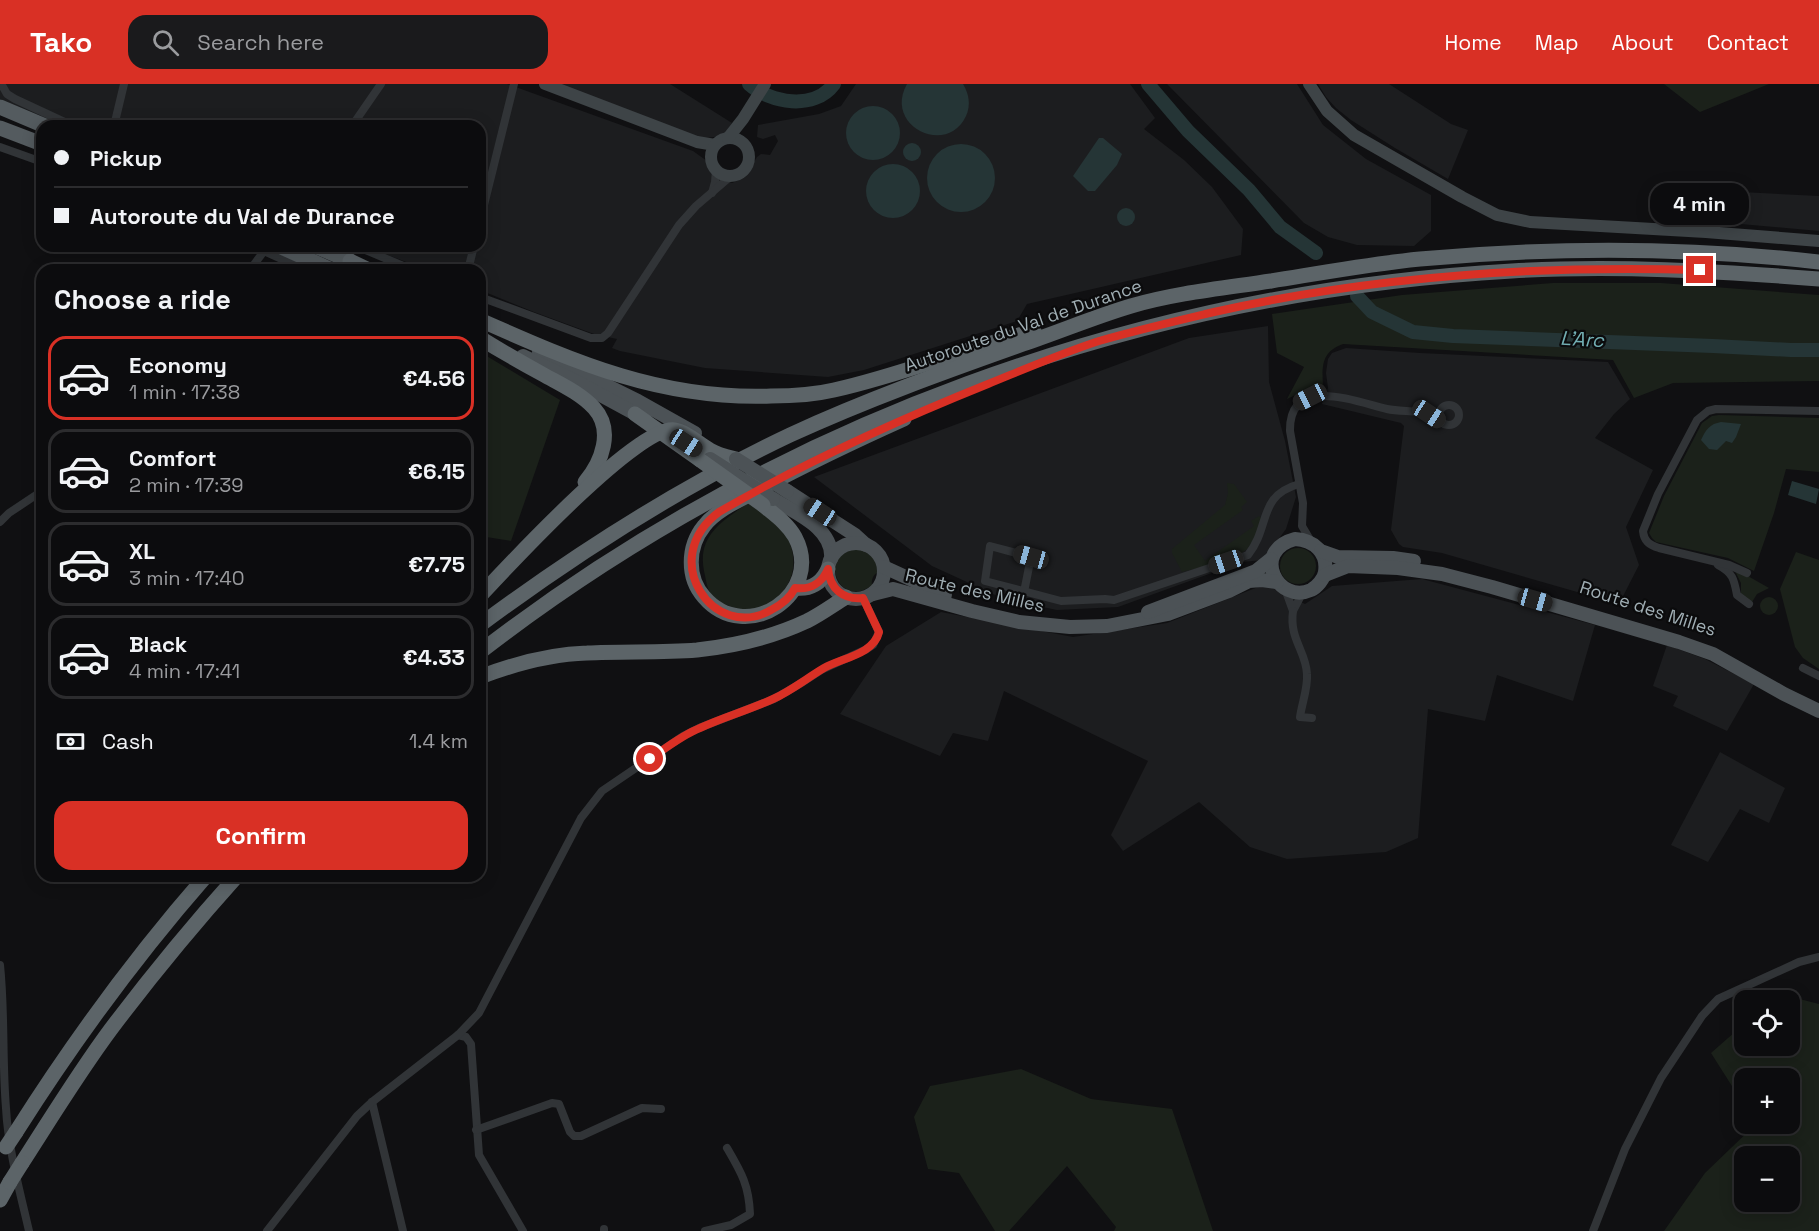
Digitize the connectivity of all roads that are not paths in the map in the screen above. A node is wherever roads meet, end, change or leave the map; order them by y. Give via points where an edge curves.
1 (124, 84) edge
2 (381, 84) edge
3 (514, 84) edge
4 (545, 84) edge
5 (765, 84) edge
6 (1309, 84) edge
7 (4, 86) edge
8 (0, 107) edge
9 (0, 117) edge
10 (744, 117) junction
11 (60, 120) edge
12 (115, 120) edge
13 (356, 120) edge
14 (36, 122) edge
15 (0, 128) edge
16 (36, 130) edge
17 (728, 138) junction
18 (36, 142) edge
19 (697, 142) junction
20 (743, 143) junction
21 (716, 145) junction
22 (0, 147) edge
23 (711, 157) junction
24 (36, 160) edge
25 (716, 170) junction
26 (731, 177) junction
27 (711, 194) junction
28 (486, 197) edge
29 (1819, 241) edge
30 (268, 252) edge
31 (276, 252) edge
32 (280, 252) edge
33 (329, 252) edge
34 (370, 252) edge
35 (1819, 262) edge
36 (256, 264) edge
37 (296, 264) edge
38 (315, 264) edge
39 (356, 264) edge
40 (399, 264) edge
41 (1819, 279) edge
42 (486, 299) edge
43 (1132, 306) junction
44 (486, 324) edge
45 (486, 325) edge
46 (486, 340) edge
47 (486, 341) edge
48 (1099, 342) junction
49 (1441, 408) junction
50 (1819, 411) edge
51 (635, 414) joint
52 (1429, 414) junction
53 (1444, 424) junction
54 (663, 431) junction
55 (709, 454) junction
56 (736, 459) joint
57 (1299, 484) junction
58 (36, 495) edge
59 (768, 502) junction
60 (0, 522) edge
61 (545, 526) junction
62 (1302, 526) junction
63 (1289, 541) junction
64 (868, 546) junction
65 (1316, 547) junction
66 (1271, 560) junction
67 (1710, 560) junction
68 (830, 564) junction
69 (884, 567) junction
70 (1747, 573) dead end
71 (1325, 575) junction
72 (1279, 583) junction
73 (795, 588) junction
74 (486, 590) edge
75 (1024, 592) junction
76 (1304, 592) junction
77 (868, 596) junction
78 (846, 597) junction
79 (1749, 604) dead end
80 (1293, 611) junction
81 (486, 621) edge
82 (486, 647) edge
83 (1803, 668) dead end
84 (486, 676) edge
85 (1819, 676) edge
86 (1815, 708) edge
87 (1312, 718) dead end
88 (202, 882) edge
89 (232, 882) edge
90 (1819, 957) edge
91 (0, 965) edge
92 (458, 1035) junction
93 (372, 1102) junction
94 (661, 1109) dead end
95 (476, 1130) junction
96 (727, 1148) dead end
97 (3, 1152) edge
98 (0, 1200) edge
99 (29, 1231) edge
100 (267, 1231) edge
101 (403, 1231) edge
102 (523, 1231) edge
103 (705, 1231) edge
104 (1593, 1231) edge

1 - 12 street
2 - 13 street
3 - 28 street
4 - 19 main road
5 - 10 main road
6 - 29 main road via 1327,111 1354,135 1497,214 1530,222
7 - 11 street via 15,99
8 - 14 highway
9 - 16 highway
10 - 17 main road
10 - 20 main road
15 - 18 highway
17 - 20 main road
17 - 21 main road
19 - 21 main road
19 - 23 main road
20 - 26 main road via 749,152 749,162 742,172
21 - 23 main road
22 - 24 street
23 - 25 main road
25 - 26 main road
25 - 27 street
26 - 27 street
27 - 42 street via 679,225 602,338 591,338
30 - 36 street
31 - 37 street
32 - 38 highway
33 - 39 highway
34 - 40 street
35 - 43 highway, Autoroute du Val de Durance via 1632,250 1495,254 1357,267
41 - 48 highway, Autoroute du Val de Durance via 1636,268 1474,273 1375,283 1253,303
43 - 44 highway via 1007,338 854,385 816,393 762,397 658,387 594,368
43 - 81 highway, Autoroute du Val de Durance via 921,380 781,440 620,529
45 - 55 main road via 679,423
46 - 51 main road
47 - 61 highway via 580,396 595,409 604,430 603,451 596,468
48 - 73 highway via 951,399 847,446 741,499 710,519 700,532 691,560 694,580 706,600 724,612 738,617 757,616 779,605
48 - 82 highway, Autoroute du Val de Durance via 964,385 810,449 635,545
49 - 52 street
49 - 53 street via 1438,416
49 - 53 street via 1449,405 1458,411 1454,423
50 - 67 street via 1716,409 1697,420 1643,531 1648,543 1659,548
51 - 54 highway
52 - 53 street
52 - 57 street via 1333,397 1310,397 1298,403 1290,431
54 - 55 highway
54 - 61 highway via 622,458
55 - 56 highway
55 - 59 highway, bridge
56 - 64 main road, bridge
57 - 62 street
57 - 75 street via 1276,495 1259,539 1248,555 1114,600 1061,601
58 - 60 street
59 - 68 main road via 822,531 829,541
59 - 73 highway via 797,543 801,567
61 - 74 highway
62 - 63 street
62 - 65 street
63 - 65 main road via 1301,539
63 - 66 main road
64 - 68 main road via 843,547
64 - 69 main road via 881,558
65 - 71 main road via 1325,563
65 - 86 main road, Route des Milles via 1338,557 1393,558 1440,565 1680,634 1743,662
66 - 69 main road, Route des Milles via 1256,571 1143,614 1103,621 1017,615 938,592
66 - 72 main road
67 - 70 street
67 - 79 street via 1727,570 1737,595
68 - 73 highway via 815,585
68 - 78 main road via 829,578
69 - 77 main road via 882,582
71 - 76 main road via 1315,587
71 - 86 main road, Route des Milles via 1348,567 1442,574 1713,654
72 - 76 main road
72 - 77 main road, Route des Milles via 1249,581 1168,614 1107,626 1019,622 893,589
72 - 80 street
75 - 75 street via 986,581 990,546 1031,557
76 - 80 street
77 - 78 main road
77 - 92 street via 879,632 873,645 774,699 683,736 602,791 581,818 479,1013
78 - 84 highway via 786,630 748,641 697,650 559,656 517,664
80 - 87 street via 1294,632 1307,675 1300,717
83 - 85 street
88 - 97 highway, bridge via 105,1001
89 - 98 highway, bridge via 117,1022
90 - 104 street via 1799,962 1718,999 1702,1016 1661,1078 1625,1149
91 - 99 street via 6,1109
92 - 93 street
92 - 95 street via 471,1044
93 - 100 street
93 - 101 street
94 - 95 street via 642,1108 574,1136 559,1104 552,1103
95 - 102 street via 479,1155
96 - 103 street via 750,1195 750,1214 731,1225

